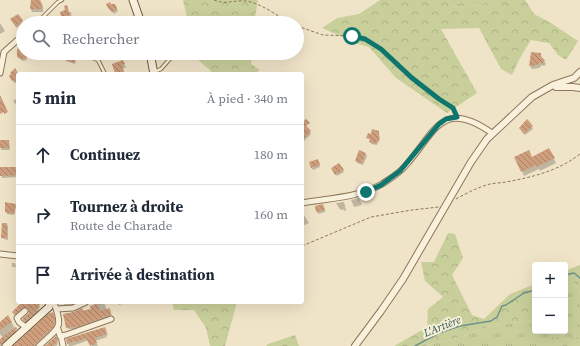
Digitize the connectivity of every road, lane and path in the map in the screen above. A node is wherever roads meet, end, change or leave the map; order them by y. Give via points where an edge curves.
1 (62, 0) edge
2 (133, 0) edge
3 (214, 0) edge
4 (44, 16) edge
5 (139, 16) edge
6 (278, 16) edge
7 (304, 28) edge
8 (16, 41) edge
9 (98, 60) edge
10 (151, 60) edge
11 (169, 60) edge
12 (104, 72) edge
13 (154, 72) edge
14 (156, 72) edge
15 (580, 72) edge
16 (0, 73) edge
17 (580, 76) edge
18 (580, 81) edge
19 (580, 88) edge
20 (545, 90) junction
21 (457, 117) junction
22 (492, 133) junction
23 (304, 203) edge
24 (0, 254) edge
25 (16, 256) edge
26 (51, 304) edge
27 (53, 304) edge
28 (82, 304) edge
29 (57, 309) junction
30 (25, 311) dead end
31 (111, 319) dead end
32 (27, 328) junction
33 (58, 330) junction
34 (61, 336) junction
35 (6, 346) edge
36 (39, 346) edge
37 (63, 346) edge
38 (355, 346) edge

1 - 4 lane
2 - 5 main road
3 - 6 path via 227,3 255,3
7 - 21 path via 323,35 352,36 373,43 412,78 453,108
8 - 16 street via 3,54
9 - 12 lane
10 - 13 main road
11 - 14 lane
15 - 20 street via 571,79
17 - 18 street
19 - 20 street via 562,86
20 - 22 street
21 - 22 street via 474,122
21 - 23 street via 446,119 439,124 406,166 381,185 366,192
22 - 38 street via 471,162 403,279
24 - 25 street
26 - 32 main road
27 - 29 street
28 - 29 street via 73,308
29 - 33 street via 60,325
30 - 32 street via 17,318
31 - 34 street
32 - 35 main road
33 - 34 street
33 - 36 street
34 - 37 street

